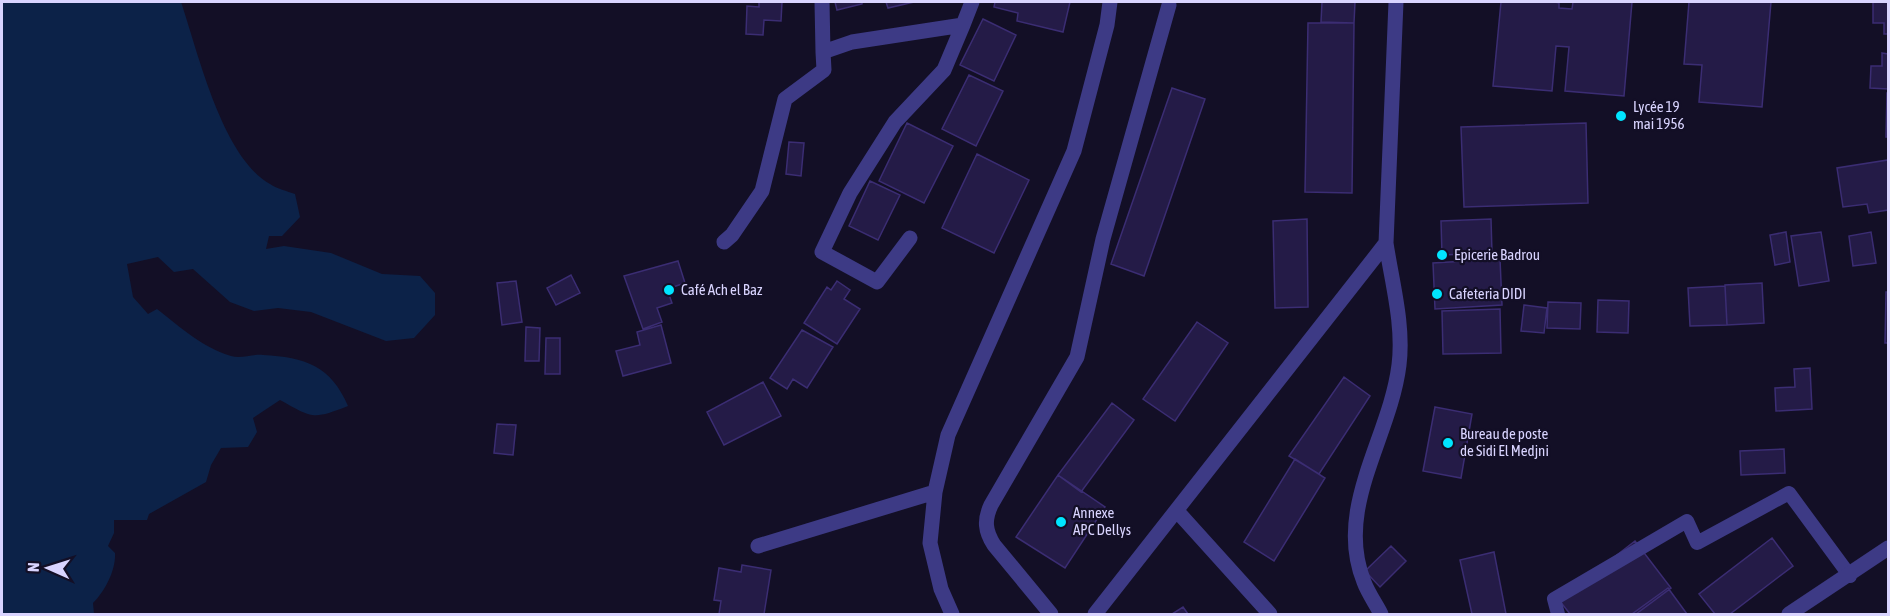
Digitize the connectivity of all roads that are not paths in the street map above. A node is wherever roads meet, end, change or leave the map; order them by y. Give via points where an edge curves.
1 (822, 2) edge
2 (972, 2) edge
3 (1110, 2) edge
4 (1396, 2) edge
5 (1169, 5) dead end
6 (963, 26) junction
7 (823, 52) junction
8 (910, 238) dead end
9 (724, 242) dead end
10 (1386, 243) junction
11 (935, 492) junction
12 (1177, 511) junction
13 (758, 546) dead end
14 (1888, 548) edge
15 (1850, 576) junction
16 (1796, 613) edge
17 (952, 615) edge
18 (1051, 615) edge
19 (1095, 615) edge
20 (1270, 615) edge
21 (1381, 615) edge
22 (1558, 615) edge

1 - 7 street
2 - 6 street
3 - 11 street via 1074,150 948,435
4 - 10 street
5 - 18 street via 1103,239 1077,357 986,518 987,533 994,545
6 - 7 street via 852,42
6 - 8 street via 945,70 895,122 850,193 822,252 877,282
7 - 9 street via 824,70 785,99 762,191
10 - 12 street
10 - 21 street via 1401,333 1399,367 1384,426 1358,500 1355,528 1364,583
11 - 13 street
11 - 17 street via 930,543
12 - 19 street
12 - 20 street
14 - 15 street
15 - 16 street
15 - 22 lane via 1789,493 1697,543 1687,521 1554,599

